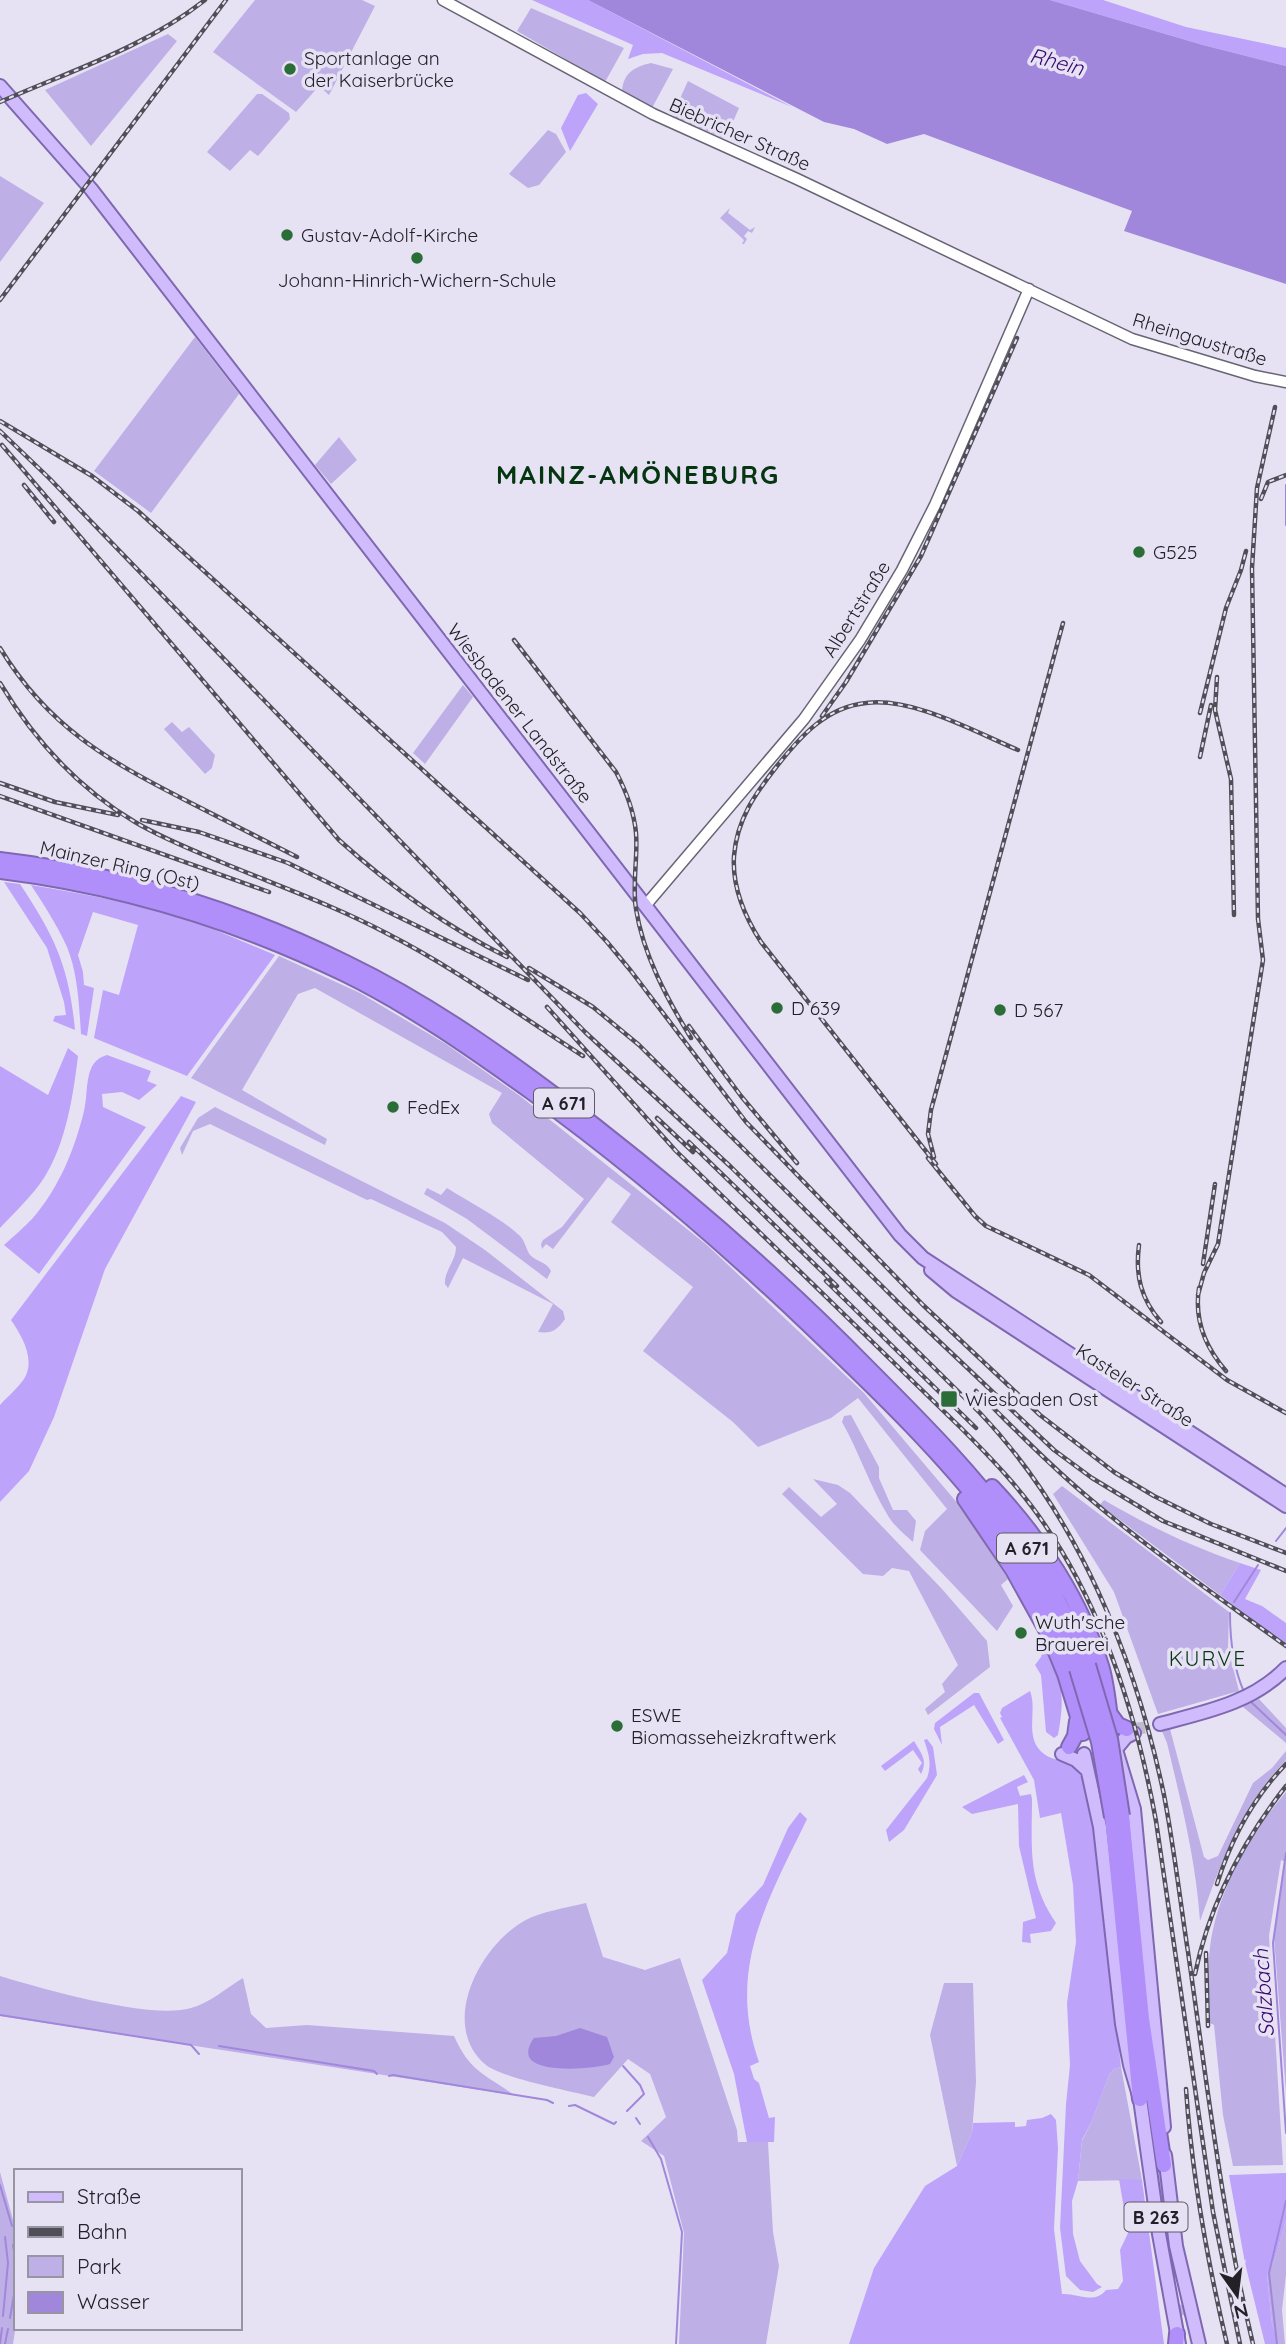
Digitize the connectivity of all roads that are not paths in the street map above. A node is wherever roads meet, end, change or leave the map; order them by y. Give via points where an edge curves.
1 (443, 0) edge
2 (0, 86) edge
3 (1030, 289) junction
4 (1286, 382) edge
5 (0, 860) edge
6 (0, 871) edge
7 (645, 906) junction
8 (266, 933) junction
9 (967, 1292) junction
10 (938, 1448) junction
11 (1286, 1495) edge
12 (1286, 1506) edge
13 (1286, 1668) edge
14 (1155, 1725) tunnel mouth
15 (1122, 1736) junction
16 (1074, 1743) junction
17 (1084, 1754) junction
18 (1088, 1770) junction
19 (1117, 1816) junction
20 (1125, 1958) joint
21 (1140, 2099) junction
22 (1164, 2165) junction
23 (1177, 2341) edge
24 (1199, 2344) edge

1 - 3 street, Biebricher Straße via 645,110
2 - 7 main road, Wiesbadener Landstraße via 91,189
3 - 4 street, Rheingaustraße via 1136,341
3 - 7 street, Albertstraße via 935,505 860,640 804,719
5 - 8 highway, Mainzer Ring (Ost) / A 671 via 152,889 211,907
6 - 8 highway, Mainzer Ring (Ost) / A 671 via 90,886
7 - 9 main road, Wiesbadener Landstraße via 877,1206 923,1258
8 - 10 highway, A 671 via 398,991 455,1025 623,1148 798,1299
9 - 11 main road, Kasteler Straße
9 - 12 main road, Kasteler Straße
10 - 15 highway via 977,1472 1039,1543 1095,1650 1109,1713
10 - 16 highway via 1049,1635 1076,1716
10 - 19 highway, A 671, bridge via 1019,1555 1082,1667
13 - 14 main road via 1247,1697
15 - 16 main road via 1098,1724
15 - 17 main road via 1110,1758 1103,1761
15 - 22 main road, B 263 via 1125,1777 1134,1809 1159,2062
16 - 17 main road
16 - 18 main road via 1076,1760
17 - 18 main road
18 - 21 main road, B 263 via 1100,1827 1122,2025
19 - 20 highway, A 671
19 - 22 highway, A 671
20 - 21 highway, B 263
21 - 23 main road, B 263
22 - 24 main road, B 263 via 1176,2246

